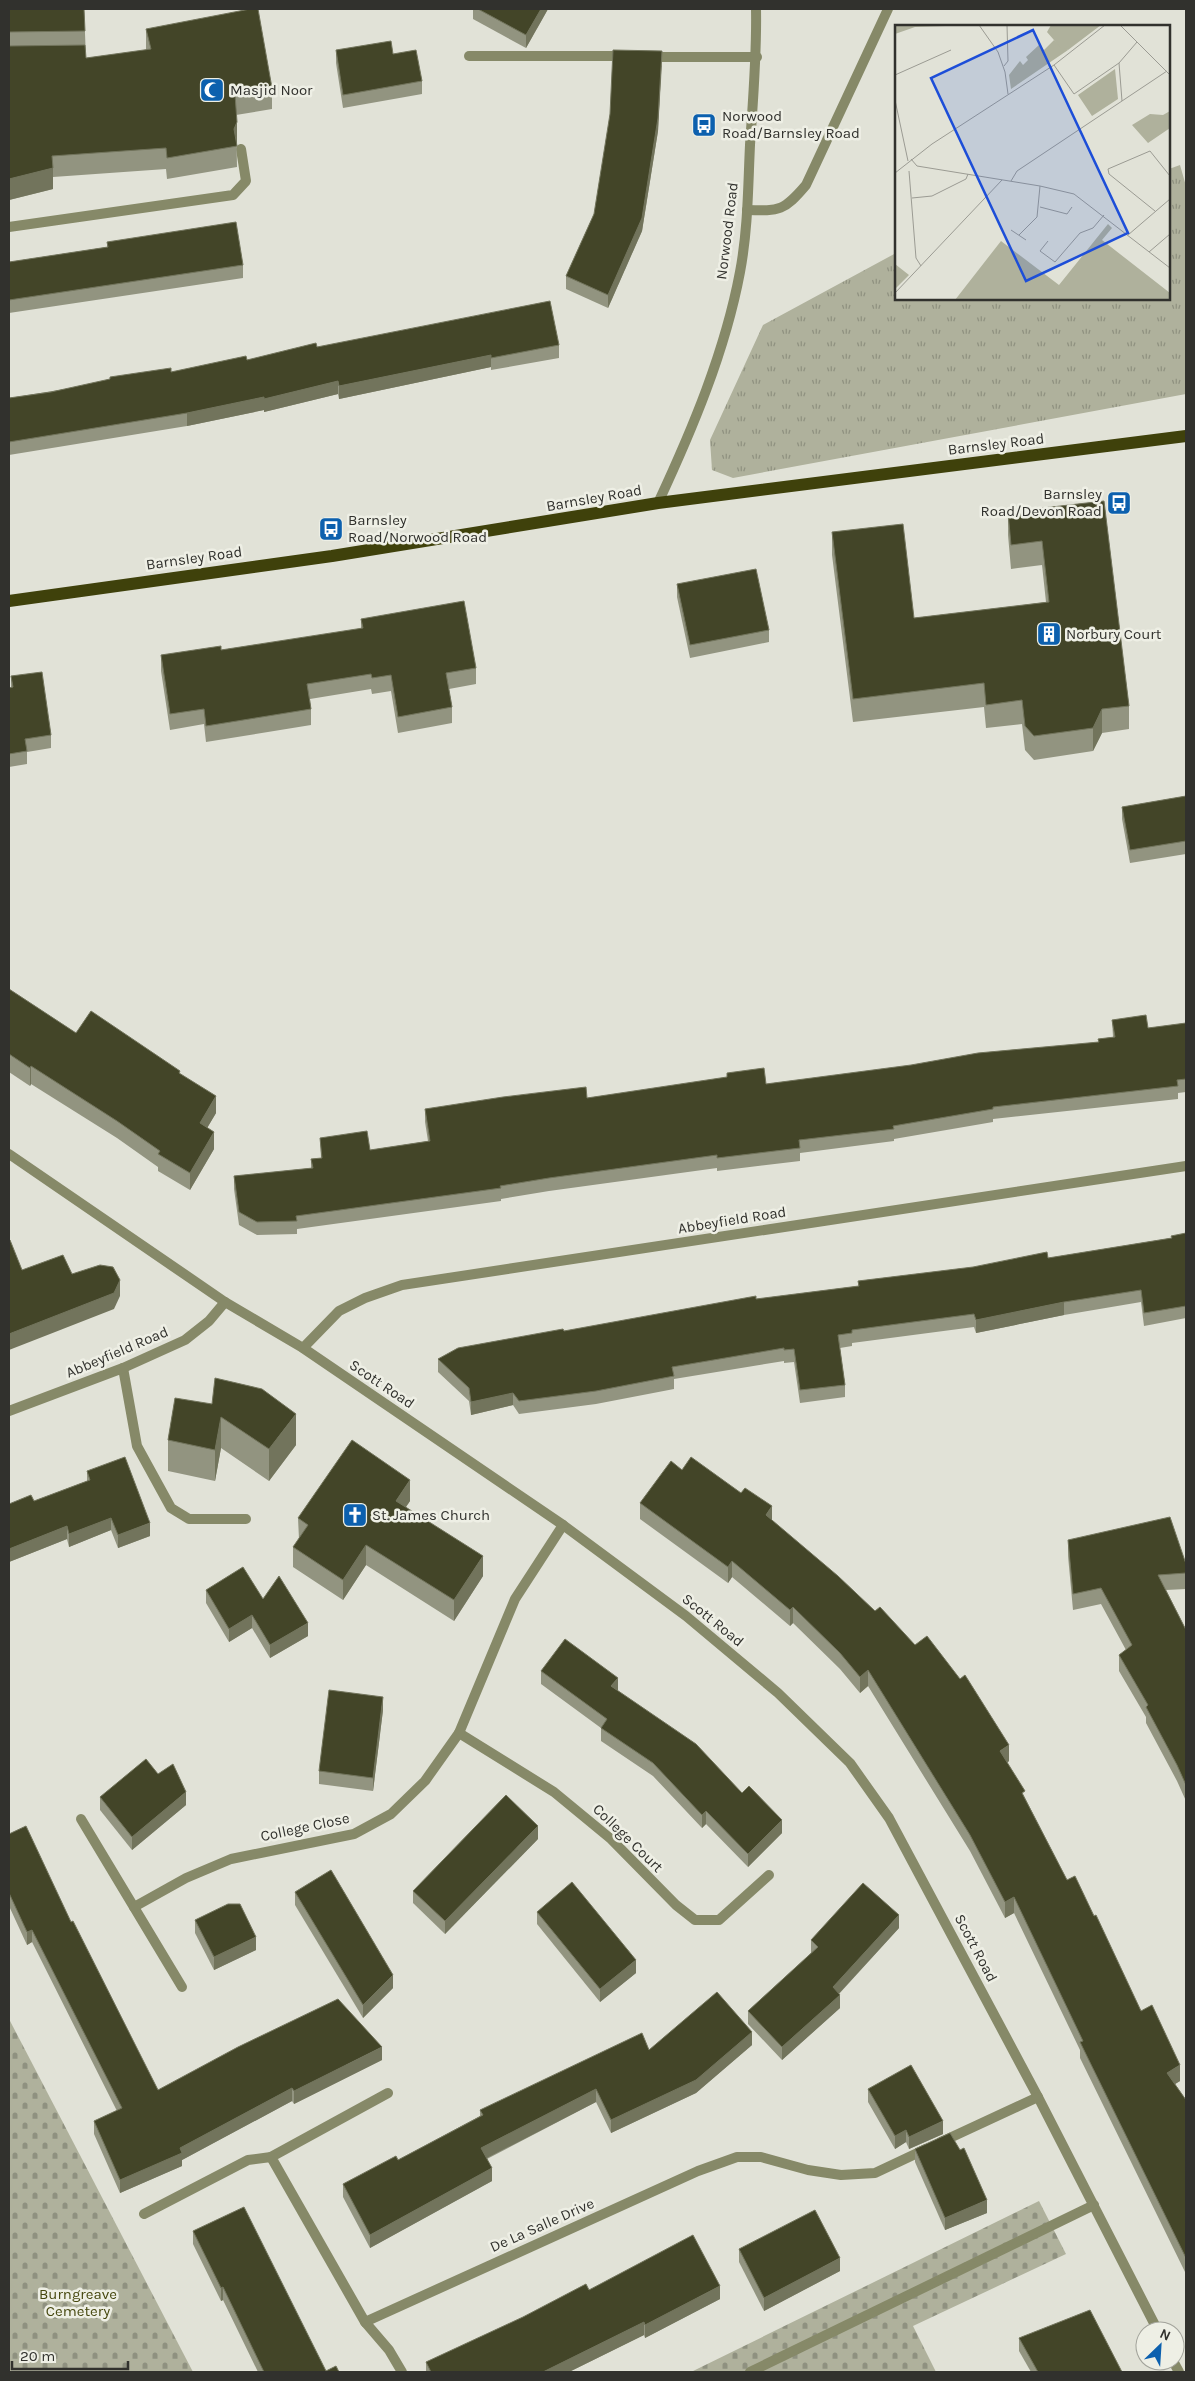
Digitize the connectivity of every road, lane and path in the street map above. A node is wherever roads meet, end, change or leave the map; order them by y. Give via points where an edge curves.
1 (756, 9) edge
2 (888, 9) edge
3 (469, 56) dead end
4 (757, 57) junction
5 (241, 149) dead end
6 (747, 210) junction
7 (9, 227) edge
8 (1186, 436) edge
9 (658, 503) junction
10 (9, 600) edge
11 (9, 1154) edge
12 (1186, 1166) edge
13 (224, 1302) junction
14 (303, 1348) junction
15 (123, 1368) junction
16 (9, 1411) edge
17 (246, 1519) dead end
18 (563, 1525) junction
19 (459, 1733) junction
20 (81, 1819) dead end
21 (769, 1875) dead end
22 (134, 1907) junction
23 (182, 1987) dead end
24 (388, 2093) dead end
25 (1038, 2097) junction
26 (271, 2157) junction
27 (1094, 2205) junction
28 (144, 2214) dead end
29 (1153, 2321) edge
30 (365, 2322) junction
31 (402, 2372) edge
32 (750, 2372) edge

1 - 4 street, Norwood Road
2 - 6 street via 806,185 793,200 775,210
3 - 4 street
4 - 6 street, Norwood Road
5 - 7 street via 246,182 233,195
6 - 9 street, Norwood Road via 740,273 721,345
8 - 9 main road, Barnsley Road
9 - 10 main road, Barnsley Road via 332,556
11 - 13 street, Scott Road
12 - 14 street, Abbeyfield Road via 402,1285 365,1298 339,1312
13 - 14 street, Scott Road
13 - 15 street, Abbeyfield Road via 209,1321 185,1340
14 - 18 street, Scott Road
15 - 16 street, Abbeyfield Road
15 - 17 street via 138,1446 171,1508 188,1519
18 - 19 street, College Close via 514,1599
18 - 25 street, Scott Road via 686,1616 778,1693 850,1762 889,1818
19 - 21 street, College Court via 554,1792 610,1838 676,1906 695,1920 719,1920
19 - 22 street, College Close via 425,1781 391,1814 354,1834 231,1859 186,1878
20 - 22 street
22 - 23 street
24 - 26 street
25 - 27 street, Scott Road
25 - 30 street, De La Salle Drive via 875,2173 841,2175 761,2157 737,2157 698,2171
26 - 28 street via 248,2160
26 - 30 street
27 - 29 street, Scott Road
27 - 32 street
30 - 31 street via 389,2350

